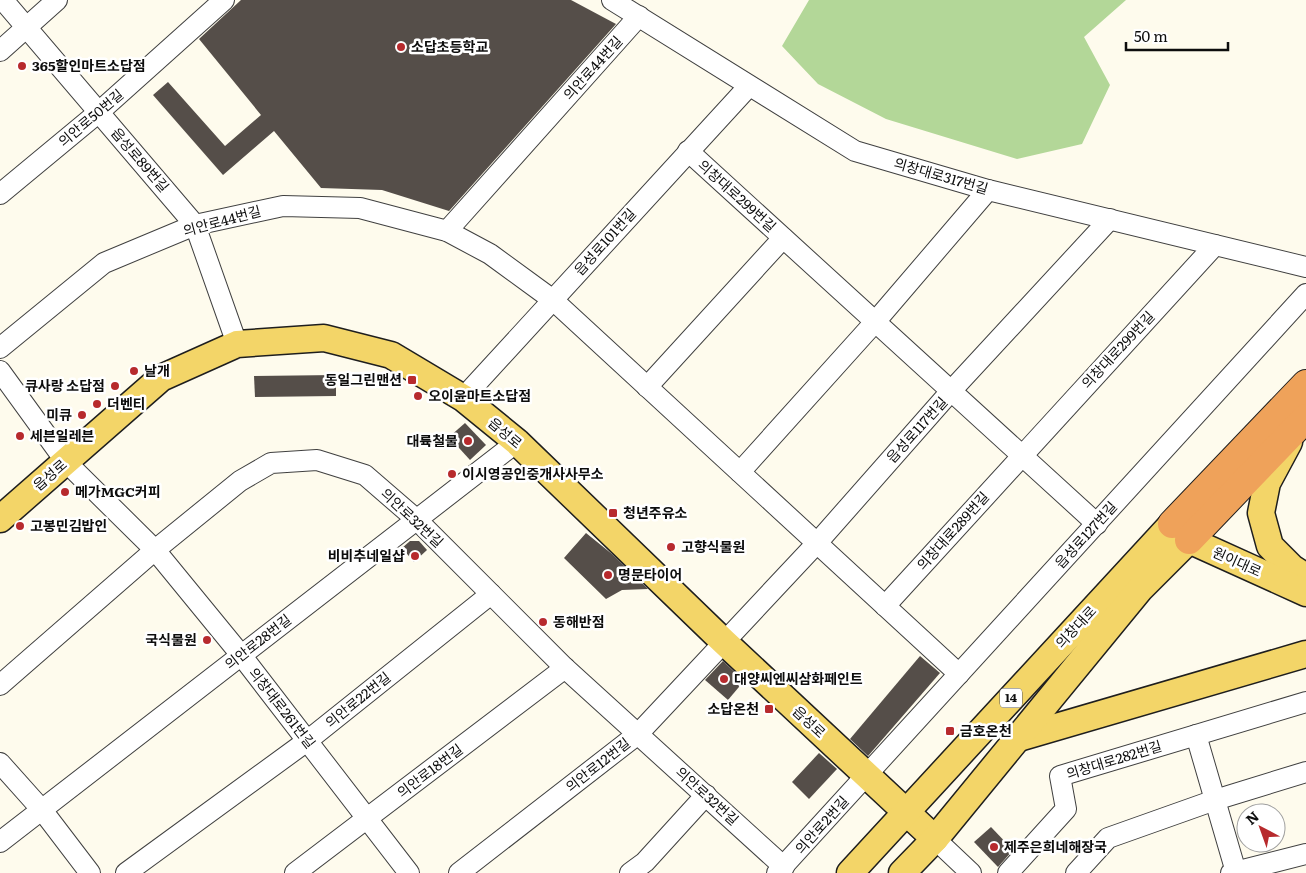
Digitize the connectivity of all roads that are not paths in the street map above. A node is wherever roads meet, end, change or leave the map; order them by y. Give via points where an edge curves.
1 (3, 0) edge
2 (57, 0) edge
3 (224, 0) edge
4 (612, 0) edge
5 (639, 16) junction
6 (27, 28) junction
7 (0, 51) edge
8 (749, 86) junction
9 (99, 112) junction
10 (688, 151) junction
11 (988, 190) junction
12 (0, 194) edge
13 (1110, 219) junction
14 (195, 225) junction
15 (447, 231) junction
16 (783, 238) junction
17 (1215, 245) junction
18 (1306, 267) edge
19 (1306, 294) edge
20 (553, 300) junction
21 (875, 322) junction
22 (237, 344) junction
23 (0, 348) edge
24 (0, 371) edge
25 (1306, 384) edge
26 (647, 387) junction
27 (951, 392) junction
28 (463, 398) junction
29 (1302, 423) edge
30 (517, 442) junction
31 (1022, 455) junction
32 (66, 462) junction
33 (740, 472) junction
34 (0, 519) edge
35 (417, 520) junction
36 (1096, 524) junction
37 (1180, 532) junction
38 (817, 543) junction
39 (155, 550) junction
40 (1306, 576) edge
41 (1306, 593) edge
42 (491, 594) junction
43 (885, 606) junction
44 (723, 641) junction
45 (1306, 654) edge
46 (241, 655) junction
47 (565, 668) junction
48 (959, 674) junction
49 (0, 685) edge
50 (1306, 702) edge
51 (638, 734) junction
52 (1196, 735) junction
53 (1015, 739) junction
54 (307, 741) junction
55 (0, 763) edge
56 (1306, 772) edge
57 (867, 776) junction
58 (706, 795) junction
59 (1215, 800) junction
60 (42, 810) junction
61 (906, 812) junction
62 (368, 819) junction
63 (935, 839) junction
64 (0, 842) edge
65 (1306, 855) edge
66 (781, 870) edge
67 (1234, 872) edge
68 (90, 873) edge
69 (126, 873) edge
70 (295, 873) edge
71 (409, 873) edge
72 (459, 873) edge
73 (630, 873) edge
74 (850, 873) edge
75 (902, 873) edge
76 (971, 873) edge
77 (1008, 873) edge
78 (1076, 873) edge

1 - 6 street, 읍성로89번길
2 - 6 street
3 - 9 street, 의안로50번길
4 - 5 street, 의창대로317번길
5 - 8 street, 의창대로317번길
5 - 15 street, 의안로44번길
6 - 7 street
6 - 9 street, 읍성로89번길
8 - 10 street, 읍성로101번길
8 - 11 street, 의창대로317번길 via 855,151
9 - 12 street, 의안로50번길
9 - 14 street, 읍성로89번길
10 - 16 street, 의창대로299번길
10 - 20 street, 읍성로101번길
11 - 13 street, 의창대로317번길
11 - 21 street
13 - 17 street, 의창대로317번길
13 - 27 street, 읍성로117번길
14 - 15 street, 의안로44번길 via 283,206 360,208
14 - 22 street, 읍성로89번길
14 - 23 street, 의안로44번길 via 104,263
15 - 20 street, 의안로44번길 via 490,254
16 - 21 street, 의창대로299번길
16 - 26 street
17 - 18 street, 의창대로317번길
17 - 31 street, 의창대로299번길
19 - 36 street, 읍성로127번길
20 - 26 street
20 - 28 street, 읍성로101번길
21 - 27 street, 의창대로299번길
21 - 33 street
22 - 28 main road, 읍성로 via 324,338 391,355
22 - 32 main road, 읍성로 via 161,378
24 - 32 street, 의창대로261번길
25 - 37 highway, 의창대로 / 14
26 - 33 street
27 - 31 street, 의창대로299번길
27 - 38 street, 읍성로117번길
28 - 30 main road, 읍성로
29 - 37 highway, 의창대로 / 14
29 - 40 main road via 1267,483 1261,514 1270,546 1292,568
30 - 35 street, 의안로28번길
30 - 44 main road, 읍성로
31 - 36 street, 의창대로299번길
31 - 43 street, 의창대로289번길
32 - 34 main road, 읍성로
32 - 39 street, 의창대로261번길
33 - 38 street
35 - 39 street, 의안로32번길 via 365,475 317,460 271,463 240,481
35 - 42 street, 의안로32번길
35 - 46 street, 의안로28번길
36 - 48 street, 읍성로127번길
37 - 41 main road, 원이대로
37 - 53 main road, 의창대로 / 14 via 1140,589
37 - 61 main road, 의창대로 / 14
38 - 43 street
38 - 44 street, 읍성로117번길
39 - 46 street, 의창대로261번길
39 - 49 street, 의안로32번길
42 - 47 street, 의안로32번길
42 - 54 street, 의안로22번길
43 - 48 street
44 - 51 street, 의안로12번길
44 - 57 main road, 읍성로
45 - 53 main road
46 - 54 street, 의창대로261번길
46 - 60 street, 의안로28번길
47 - 51 street, 의안로32번길
47 - 62 street, 의안로18번길
48 - 57 street, 읍성로127번길
50 - 52 street
51 - 58 street, 의안로32번길
51 - 72 street, 의안로12번길
52 - 59 street
52 - 77 street, 의창대로282번길 via 1060,776 1066,809
53 - 63 main road, 의창대로 / 14
54 - 62 street, 의창대로261번길
54 - 69 street, 의안로22번길
55 - 60 street
56 - 59 street
57 - 61 main road, 읍성로
57 - 66 street, 의안로2번길
58 - 66 street, 의안로32번길
58 - 73 street via 646,862
59 - 67 street
59 - 78 street via 1108,838
60 - 64 street, 의안로28번길
60 - 68 street
61 - 63 main road, 읍성로
61 - 74 main road, 의창대로 / 14
62 - 70 street, 의안로18번길
62 - 71 street, 의창대로261번길
63 - 75 main road, 의창대로 / 14
63 - 76 street
65 - 67 street

